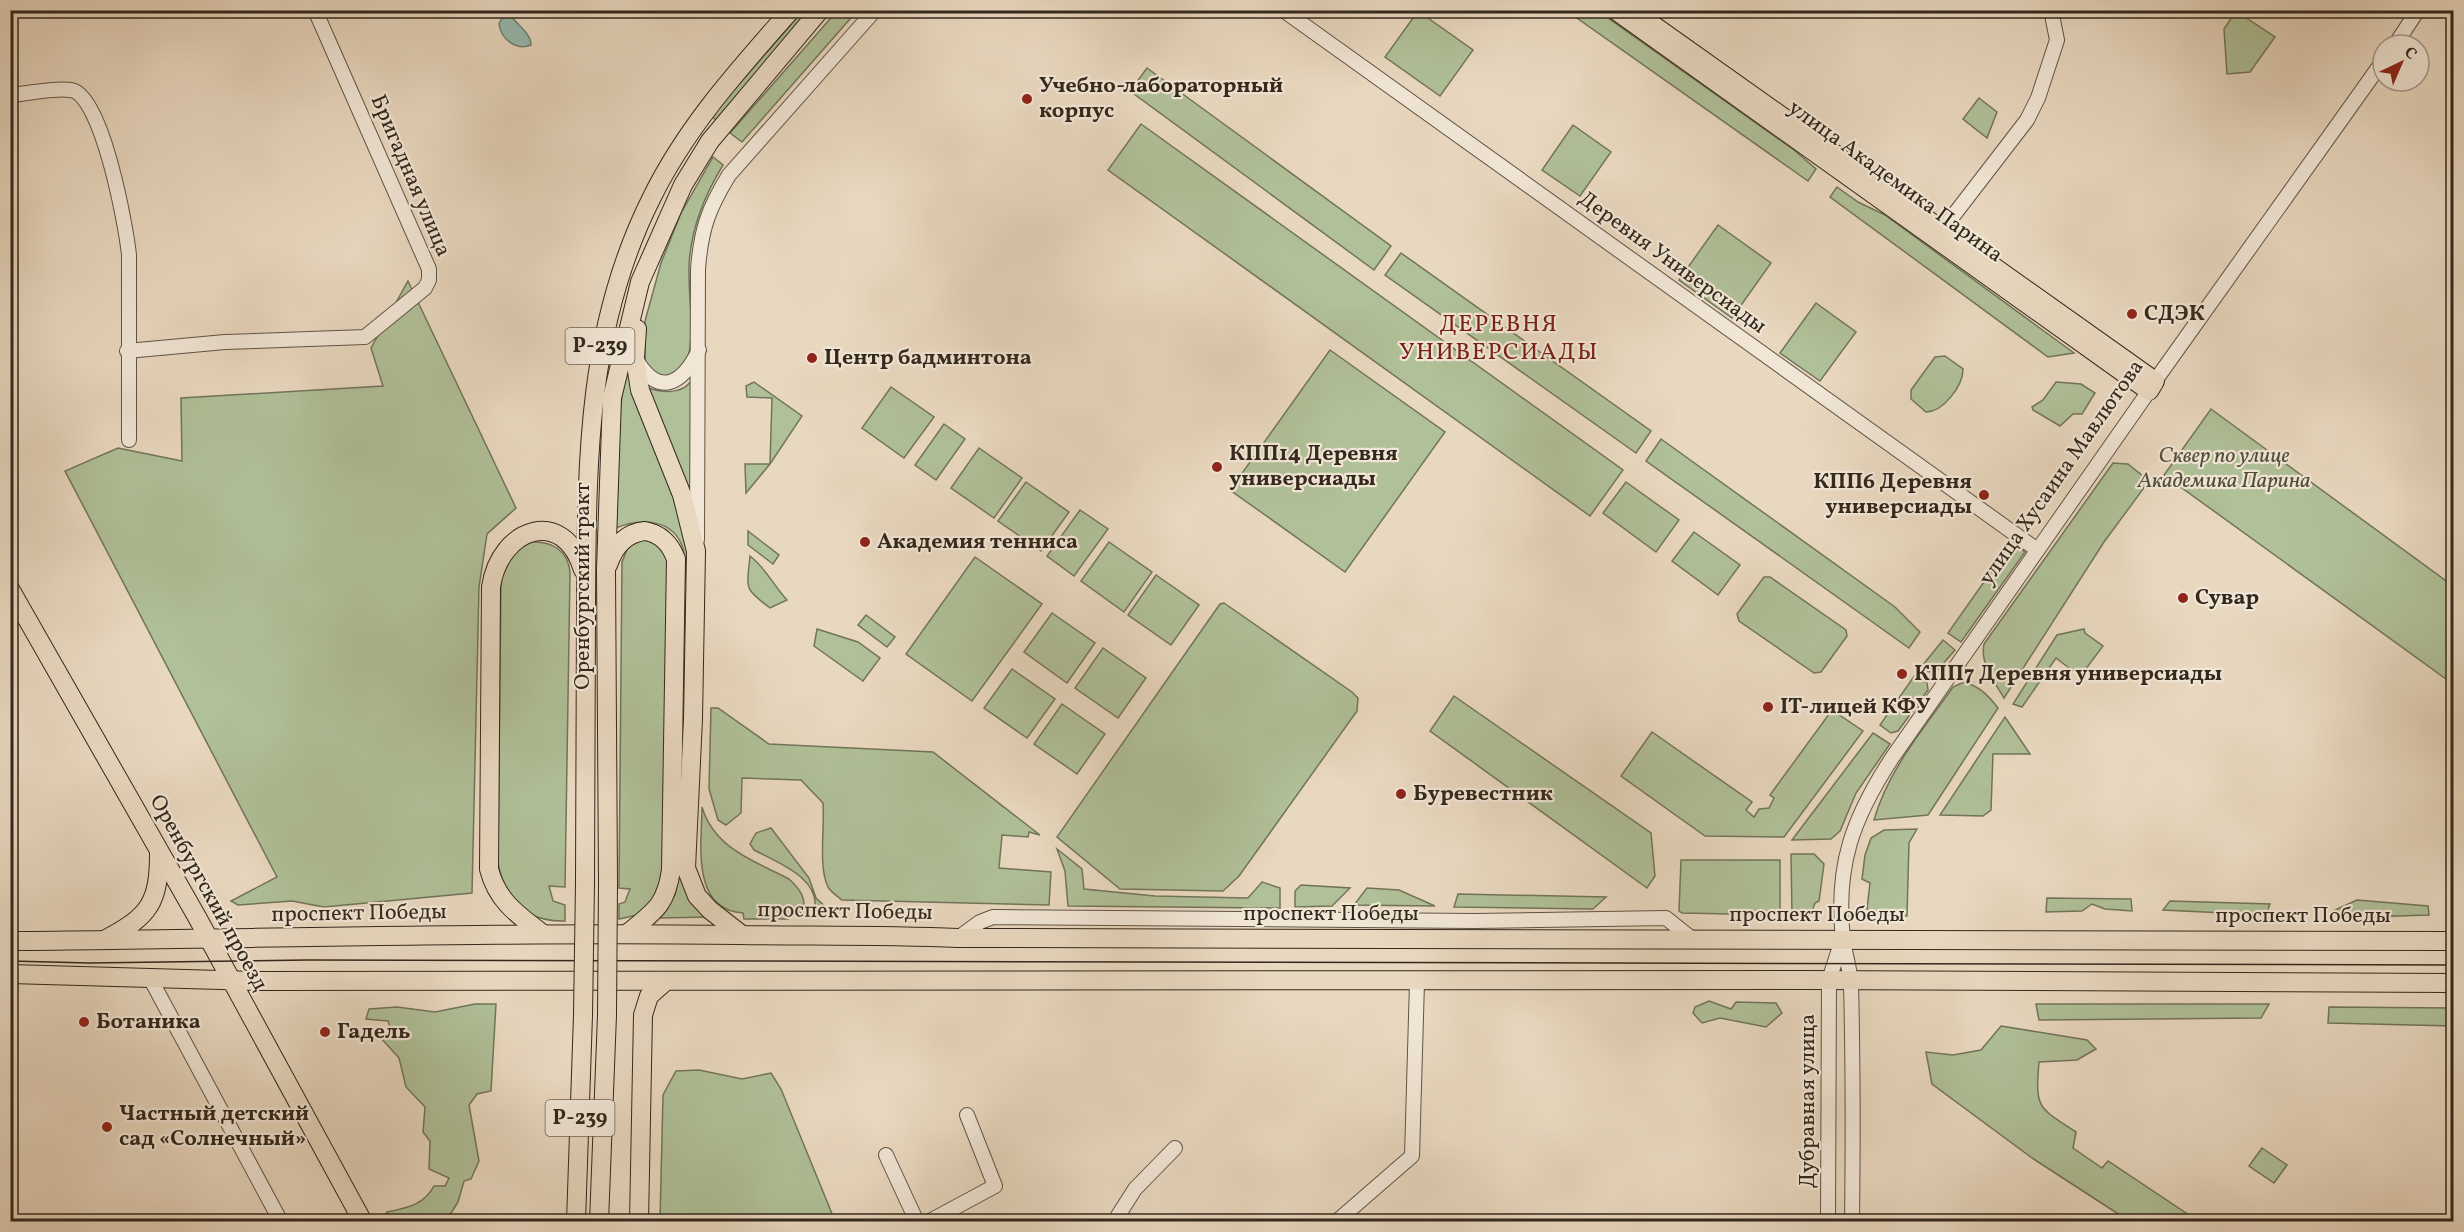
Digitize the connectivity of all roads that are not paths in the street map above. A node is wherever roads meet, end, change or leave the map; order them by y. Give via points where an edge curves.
1 (315, 10) edge
2 (791, 10) edge
3 (819, 10) edge
4 (875, 10) edge
5 (1283, 10) edge
6 (1615, 10) edge
7 (1632, 10) edge
8 (2051, 10) edge
9 (2418, 10) edge
10 (2403, 33) edge
11 (2371, 78) edge
12 (10, 95) edge
13 (1776, 119) junction
14 (693, 125) junction
15 (710, 141) junction
16 (1940, 235) junction
17 (640, 282) junction
18 (699, 348) junction
19 (127, 351) junction
20 (635, 358) junction
21 (2152, 386) junction
22 (129, 440) dead end
23 (2036, 549) junction
24 (696, 551) junction
25 (606, 569) junction
26 (586, 586) junction
27 (10, 589) edge
28 (159, 851) junction
29 (628, 933) junction
30 (543, 934) junction
31 (742, 935) junction
32 (958, 938) junction
33 (1691, 938) junction
34 (1843, 938) junction
35 (208, 939) junction
36 (104, 940) junction
37 (10, 941) edge
38 (2454, 941) edge
39 (10, 974) edge
40 (150, 978) junction
41 (230, 980) junction
42 (1829, 980) junction
43 (666, 981) junction
44 (1851, 981) junction
45 (1417, 982) junction
46 (2454, 982) edge
47 (967, 1115) dead end
48 (1175, 1148) dead end
49 (1829, 1152) junction
50 (1853, 1152) junction
51 (886, 1155) dead end
52 (281, 1221) edge
53 (363, 1221) edge
54 (576, 1221) edge
55 (599, 1221) edge
56 (639, 1221) edge
57 (917, 1221) edge
58 (928, 1221) edge
59 (1114, 1221) edge
60 (1336, 1221) edge
61 (1711, 1221) edge
62 (1736, 1221) edge
63 (1828, 1221) edge
64 (1852, 1221) edge

1 - 19 street, Бригадная улица via 429,268 425,288 365,337 225,342
2 - 14 main road, Оренбургский тракт / Р-239
3 - 15 main road, Оренбургский тракт / Р-239
4 - 18 street via 733,170 713,200 700,242
5 - 23 street, Деревня Универсиады
6 - 13 main road, улица Академика Парина
7 - 13 main road, улица Академика Парина
8 - 16 street via 2057,40 2031,113
9 - 10 street
11 - 21 street, улица Хусаина Мавлютова
12 - 19 street via 72,90 92,108 126,229
13 - 16 main road, улица Академика Парина
14 - 15 main road
14 - 26 main road, Оренбургский тракт / Р-239 via 631,241 602,335 587,458
15 - 17 main road, Оренбургский тракт / Р-239 via 673,205
16 - 21 main road, улица Академика Парина
17 - 20 main road
17 - 25 main road, Оренбургский тракт / Р-239 via 612,398
18 - 20 street via 684,374 666,383 646,375
18 - 24 street
19 - 22 street
20 - 24 main road via 646,408 682,495
21 - 23 street, улица Хусаина Мавлютова
23 - 34 street, улица Хусаина Мавлютова via 1871,790 1854,825 1845,862
24 - 31 main road via 686,868 697,896
25 - 29 main road via 617,546 637,532 662,537 676,559 669,887 660,907
25 - 55 main road, Оренбургский тракт / Р-239, bridge via 609,883
26 - 30 main road via 575,551 558,536 539,531 521,535 506,548 496,565 491,587 489,869 503,902
26 - 54 main road, Оренбургский тракт / Р-239, bridge via 583,1015
27 - 28 main road, Оренбургский проезд
28 - 35 main road, Оренбургский проезд
28 - 36 main road via 159,882 153,901 137,921
29 - 30 main road, проспект Победы
29 - 31 main road, проспект Победы
30 - 35 main road, проспект Победы
31 - 32 main road, проспект Победы
32 - 33 main road, проспект Победы
32 - 33 street via 993,917 1474,921 1666,918
33 - 34 main road, проспект Победы
34 - 38 main road, проспект Победы
34 - 42 street, Дубравная улица
34 - 44 street, Дубравная улица
35 - 36 main road, проспект Победы
35 - 41 main road, Оренбургский проезд
36 - 37 main road, проспект Победы
39 - 40 main road
40 - 41 main road
40 - 52 street
41 - 43 main road
41 - 53 main road, Оренбургский проезд
42 - 44 main road
42 - 45 main road
42 - 49 street, Дубравная улица
43 - 45 main road
43 - 56 main road via 649,996 642,1023
44 - 46 main road
44 - 50 street, Дубравная улица
45 - 60 street via 1412,1156
47 - 58 street via 995,1186
48 - 59 street via 1135,1189
49 - 50 street
49 - 63 street, Дубравная улица
50 - 64 street, Дубравная улица
51 - 57 street
61 - 62 street

